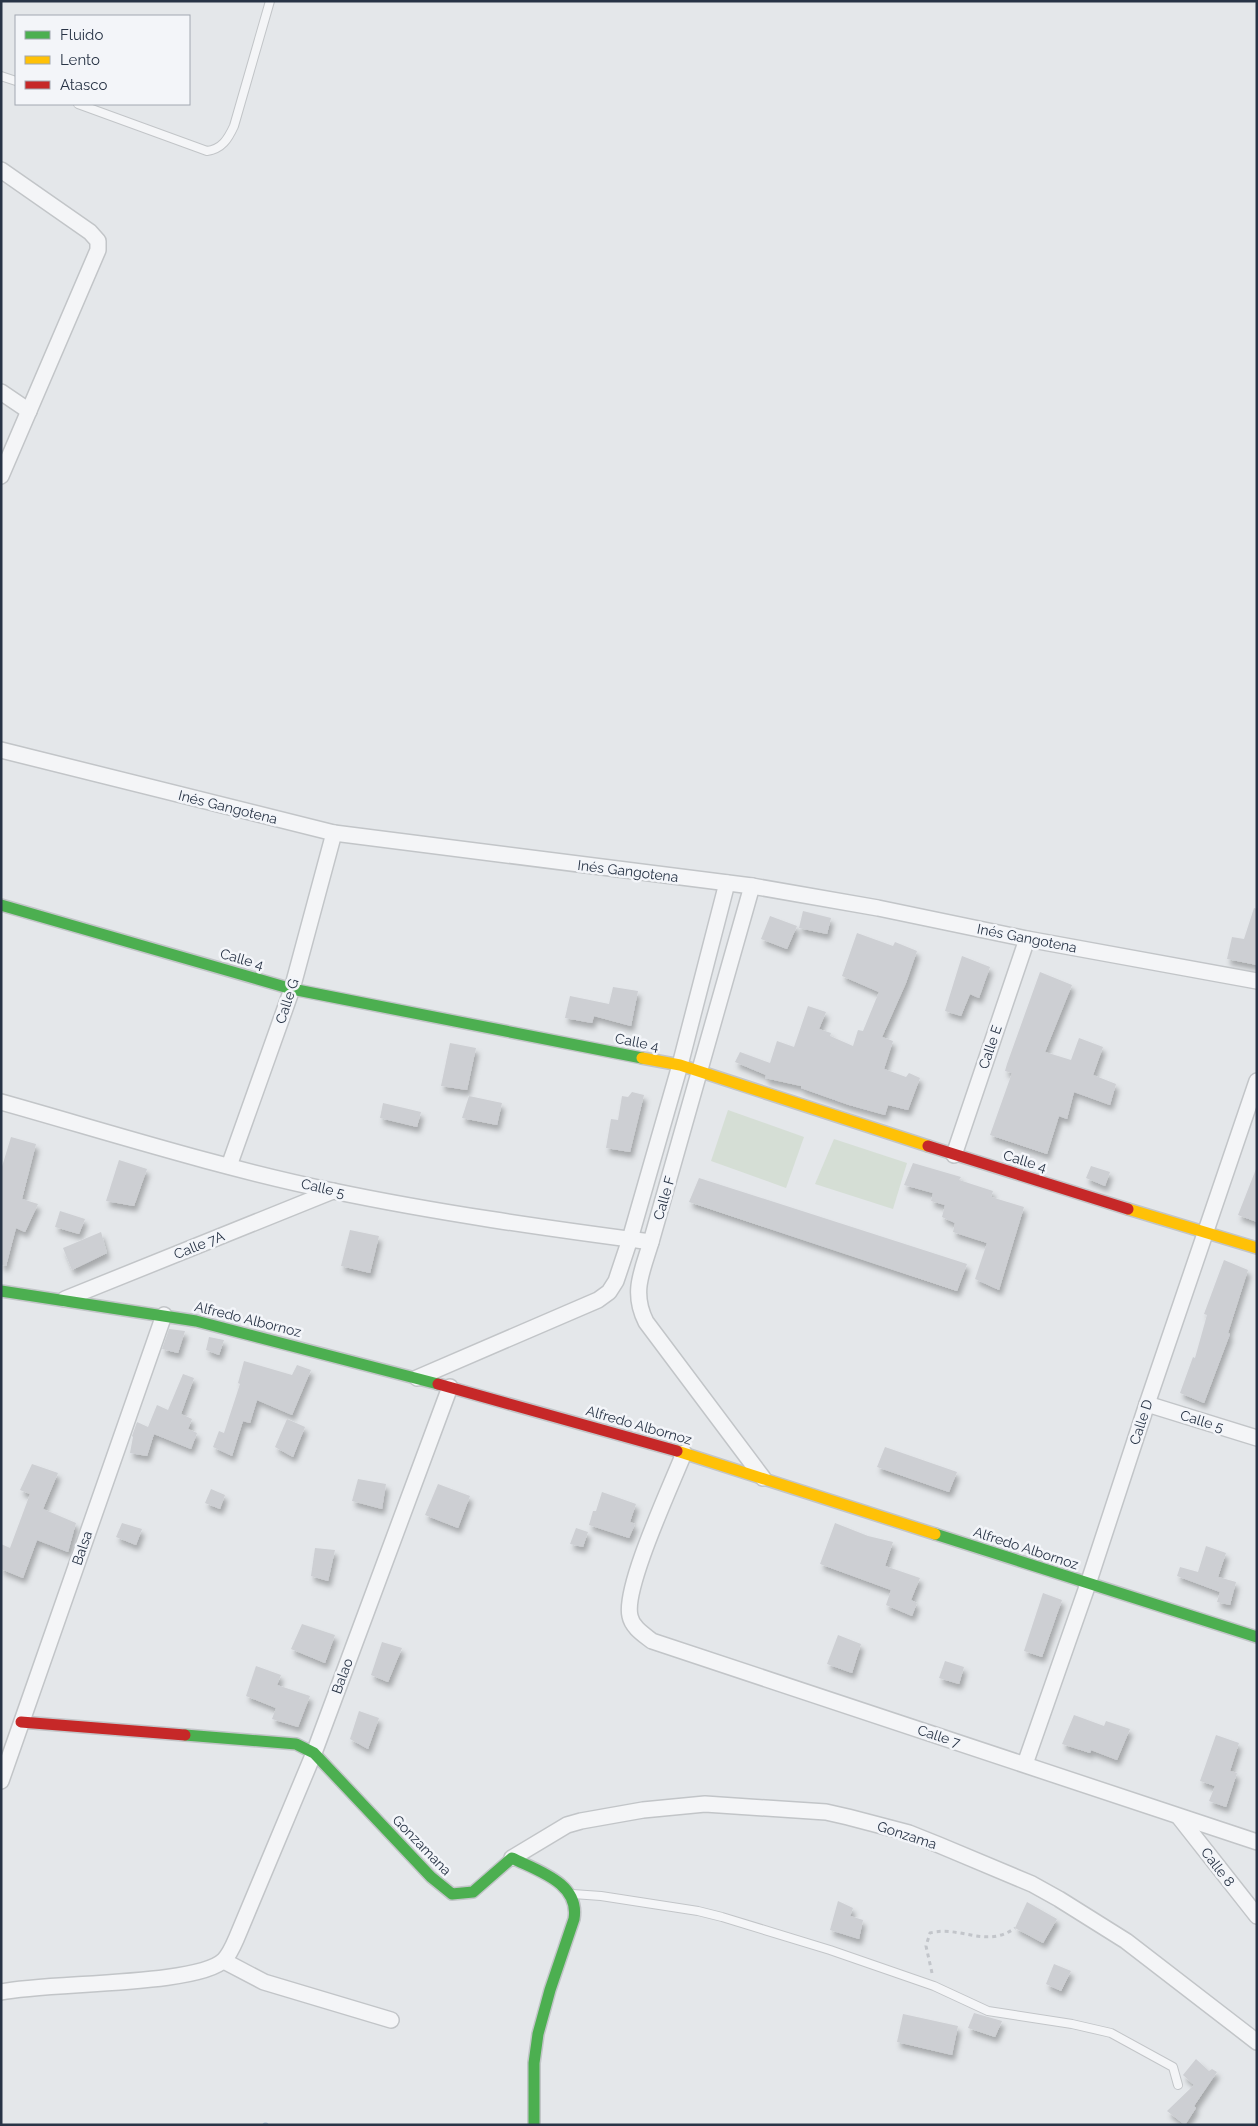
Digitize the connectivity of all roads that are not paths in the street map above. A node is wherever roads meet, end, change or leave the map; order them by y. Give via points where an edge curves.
1 (270, 1) edge
2 (1, 76) edge
3 (15, 81) edge
4 (81, 105) edge
5 (1, 170) edge
6 (1, 392) edge
7 (29, 412) junction
8 (1, 476) edge
9 (1, 750) edge
10 (334, 833) junction
11 (727, 883) junction
12 (752, 886) junction
13 (1, 905) edge
14 (1027, 939) junction
15 (1257, 981) edge
16 (292, 989) junction
17 (680, 1066) junction
18 (701, 1072) junction
19 (1257, 1081) edge
20 (1, 1102) edge
21 (954, 1155) junction
22 (229, 1166) junction
23 (333, 1191) junction
24 (1206, 1232) junction
25 (630, 1239) junction
26 (651, 1242) junction
27 (1257, 1248) edge
28 (1, 1290) edge
29 (65, 1299) junction
30 (164, 1315) junction
31 (417, 1378) junction
32 (450, 1387) junction
33 (1147, 1404) junction
34 (1257, 1438) edge
35 (684, 1453) junction
36 (763, 1478) junction
37 (1088, 1584) junction
38 (1257, 1637) edge
39 (21, 1722) junction
40 (314, 1753) junction
41 (1025, 1764) junction
42 (4, 1765) edge
43 (1, 1781) edge
44 (1179, 1817) junction
45 (1257, 1842) edge
46 (512, 1858) junction
47 (571, 1894) junction
48 (1257, 1916) edge
49 (224, 1960) junction
50 (1, 1992) edge
51 (390, 2020) dead end
52 (1257, 2042) edge
53 (1178, 2085) dead end
54 (534, 2125) edge

1 - 4 lane via 234,126 217,149 207,151
2 - 3 lane
5 - 7 street via 90,232 98,241 98,250
6 - 7 street
7 - 8 street
9 - 10 street, Inés Gangotena
10 - 11 street, Inés Gangotena
10 - 16 street, Calle G
11 - 12 street, Inés Gangotena
11 - 17 street, Calle F
12 - 14 street, Inés Gangotena
12 - 18 street, Calle F
13 - 16 street, Calle 4
14 - 15 street, Inés Gangotena
14 - 21 street, Calle E
16 - 17 street, Calle 4
16 - 22 street, Calle G
17 - 18 street, Calle 4
17 - 25 street, Calle F
18 - 21 street, Calle 4
18 - 26 street, Calle F
19 - 24 street, Calle D
20 - 22 street, Calle 5
21 - 24 street, Calle 4
22 - 23 street, Calle 5
23 - 25 street, Calle 5 via 524,1225
23 - 29 street, Calle 7A
24 - 27 street, Calle 4
24 - 33 street, Calle D
25 - 26 street, Calle 5
25 - 31 street, Calle F via 616,1281 598,1300
26 - 36 street, Calle F via 638,1295 646,1322
28 - 29 street, Alfredo Albornoz
29 - 30 street, Alfredo Albornoz
30 - 31 street, Alfredo Albornoz
30 - 39 street, Balsa
31 - 32 street, Alfredo Albornoz
32 - 35 street, Alfredo Albornoz
32 - 40 street, Balao
33 - 34 street, Calle 5
33 - 37 street, Calle D
35 - 36 street, Alfredo Albornoz
35 - 41 street, Calle 7 via 632,1586 628,1602 630,1617 638,1630 668,1648
36 - 37 street, Alfredo Albornoz
37 - 38 street, Alfredo Albornoz
37 - 41 street, Calle D
39 - 40 street, Gonzamana via 284,1742 304,1746
39 - 42 street, Balsa
40 - 46 street, Gonzamana via 431,1877 452,1894 473,1892
40 - 49 street, Balao via 237,1937
41 - 44 street, Calle 7
42 - 43 street, Balsa
44 - 45 street, Calle 7
44 - 48 street, Calle 8
46 - 47 street via 563,1885
46 - 52 street, Gonzama via 567,1825 643,1810 705,1804 826,1812 848,1817 909,1833 1059,1898 1126,1941
47 - 53 lane via 602,1896 722,1917 934,1986 988,2011 1111,2033 1173,2067
47 - 54 street via 575,1901 573,1921 553,1980 536,2050
49 - 50 street via 201,1972 174,1977
49 - 51 street via 264,1982

